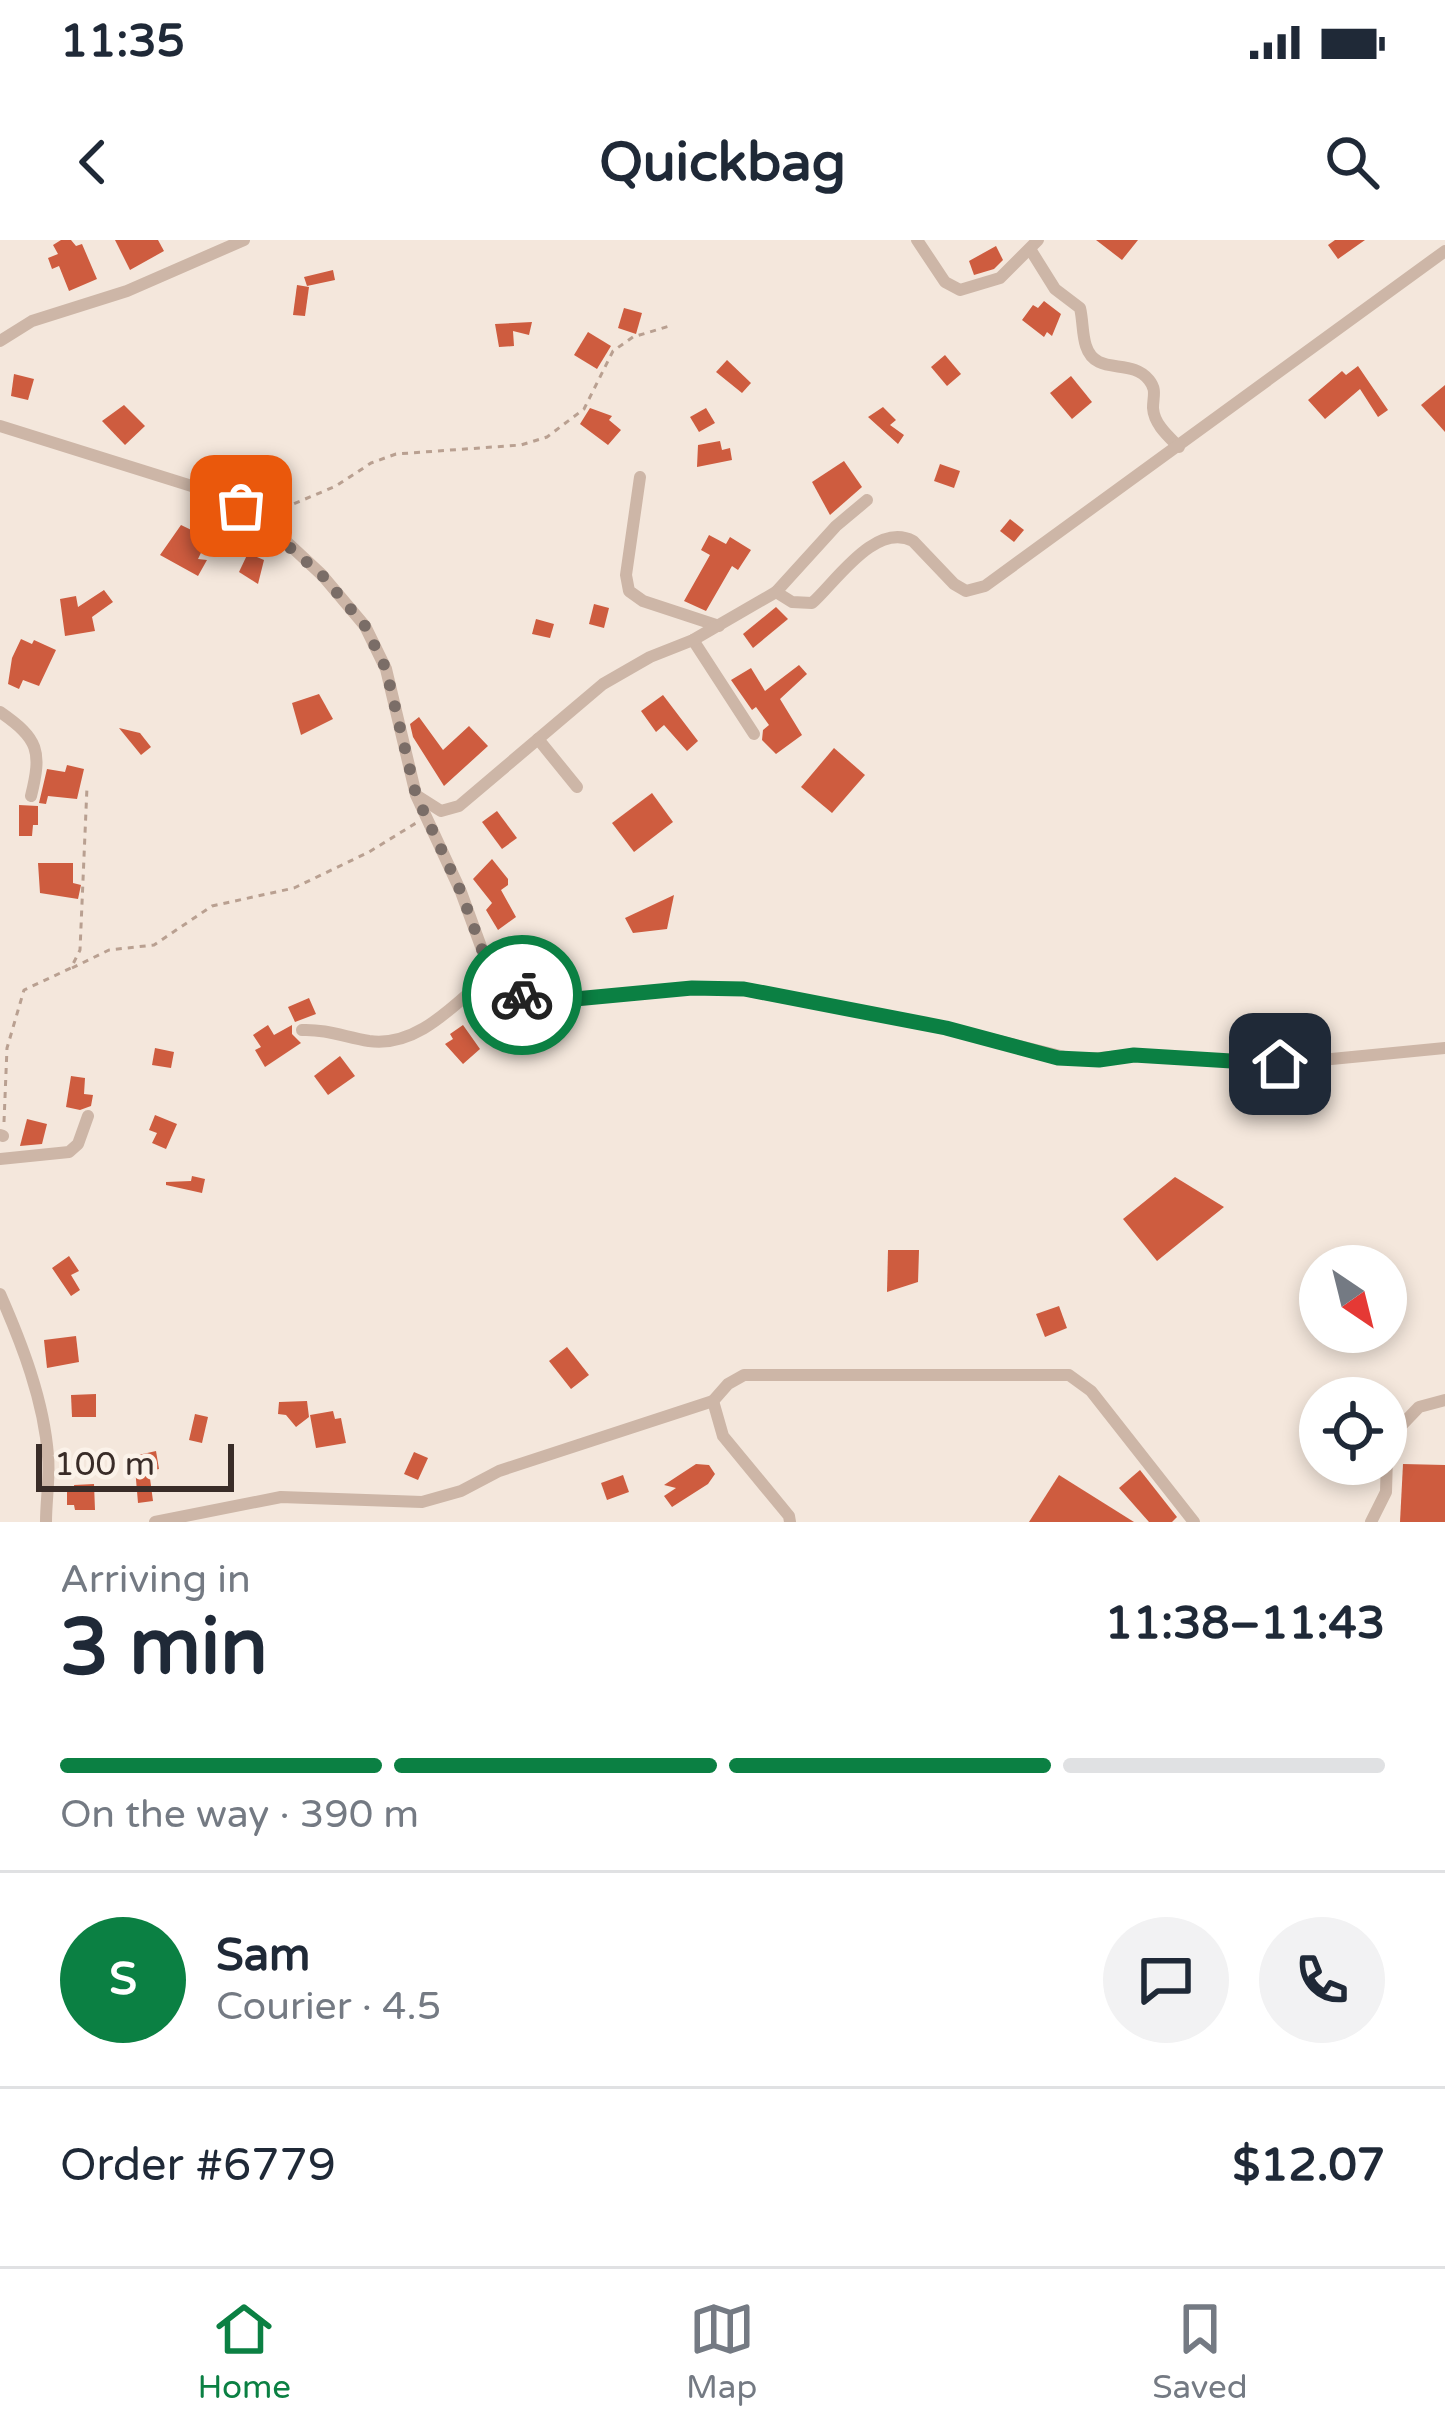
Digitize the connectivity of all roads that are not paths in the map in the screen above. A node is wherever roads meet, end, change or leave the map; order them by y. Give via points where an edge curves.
1 (244, 240) edge
2 (917, 240) edge
3 (1034, 245) edge
4 (1443, 251) edge
5 (0, 341) edge
6 (0, 426) edge
7 (1179, 447) junction
8 (640, 477) dead end
9 (867, 500) dead end
10 (776, 592) junction
11 (719, 626) junction
12 (693, 640) junction
13 (0, 712) edge
14 (754, 734) dead end
15 (538, 740) junction
16 (578, 787) dead end
17 (416, 795) junction
18 (31, 796) dead end
19 (491, 974) junction
20 (302, 1030) dead end
21 (1445, 1048) edge
22 (88, 1116) dead end
23 (0, 1159) edge
24 (0, 1294) edge
25 (1445, 1400) edge
26 (713, 1401) junction
27 (46, 1522) edge
28 (155, 1522) edge
29 (790, 1522) edge
30 (1194, 1522) edge
31 (1371, 1522) edge

1 - 5 street via 32,321
2 - 3 street via 960,290 1000,278
3 - 7 street via 1055,289 1080,308 1094,361 1147,377 1157,423
4 - 7 street
6 - 17 street via 214,493 259,518 365,626 386,669
7 - 10 street via 976,590 954,584 904,536 857,555 812,603
8 - 11 street via 629,591
9 - 10 street
10 - 11 street
11 - 12 street
12 - 14 street
12 - 15 street via 603,684
13 - 18 street via 33,741
15 - 16 street
15 - 17 street via 450,810
17 - 19 street
19 - 20 street via 413,1036 384,1042
19 - 21 street via 536,999 744,989 1077,1060 1134,1055 1280,1064
22 - 23 street via 69,1152
24 - 27 street via 43,1425
25 - 31 street via 1413,1412 1395,1432
26 - 28 street via 422,1502 281,1497
26 - 29 street via 723,1436
26 - 30 street via 744,1375 1069,1375 1091,1390

